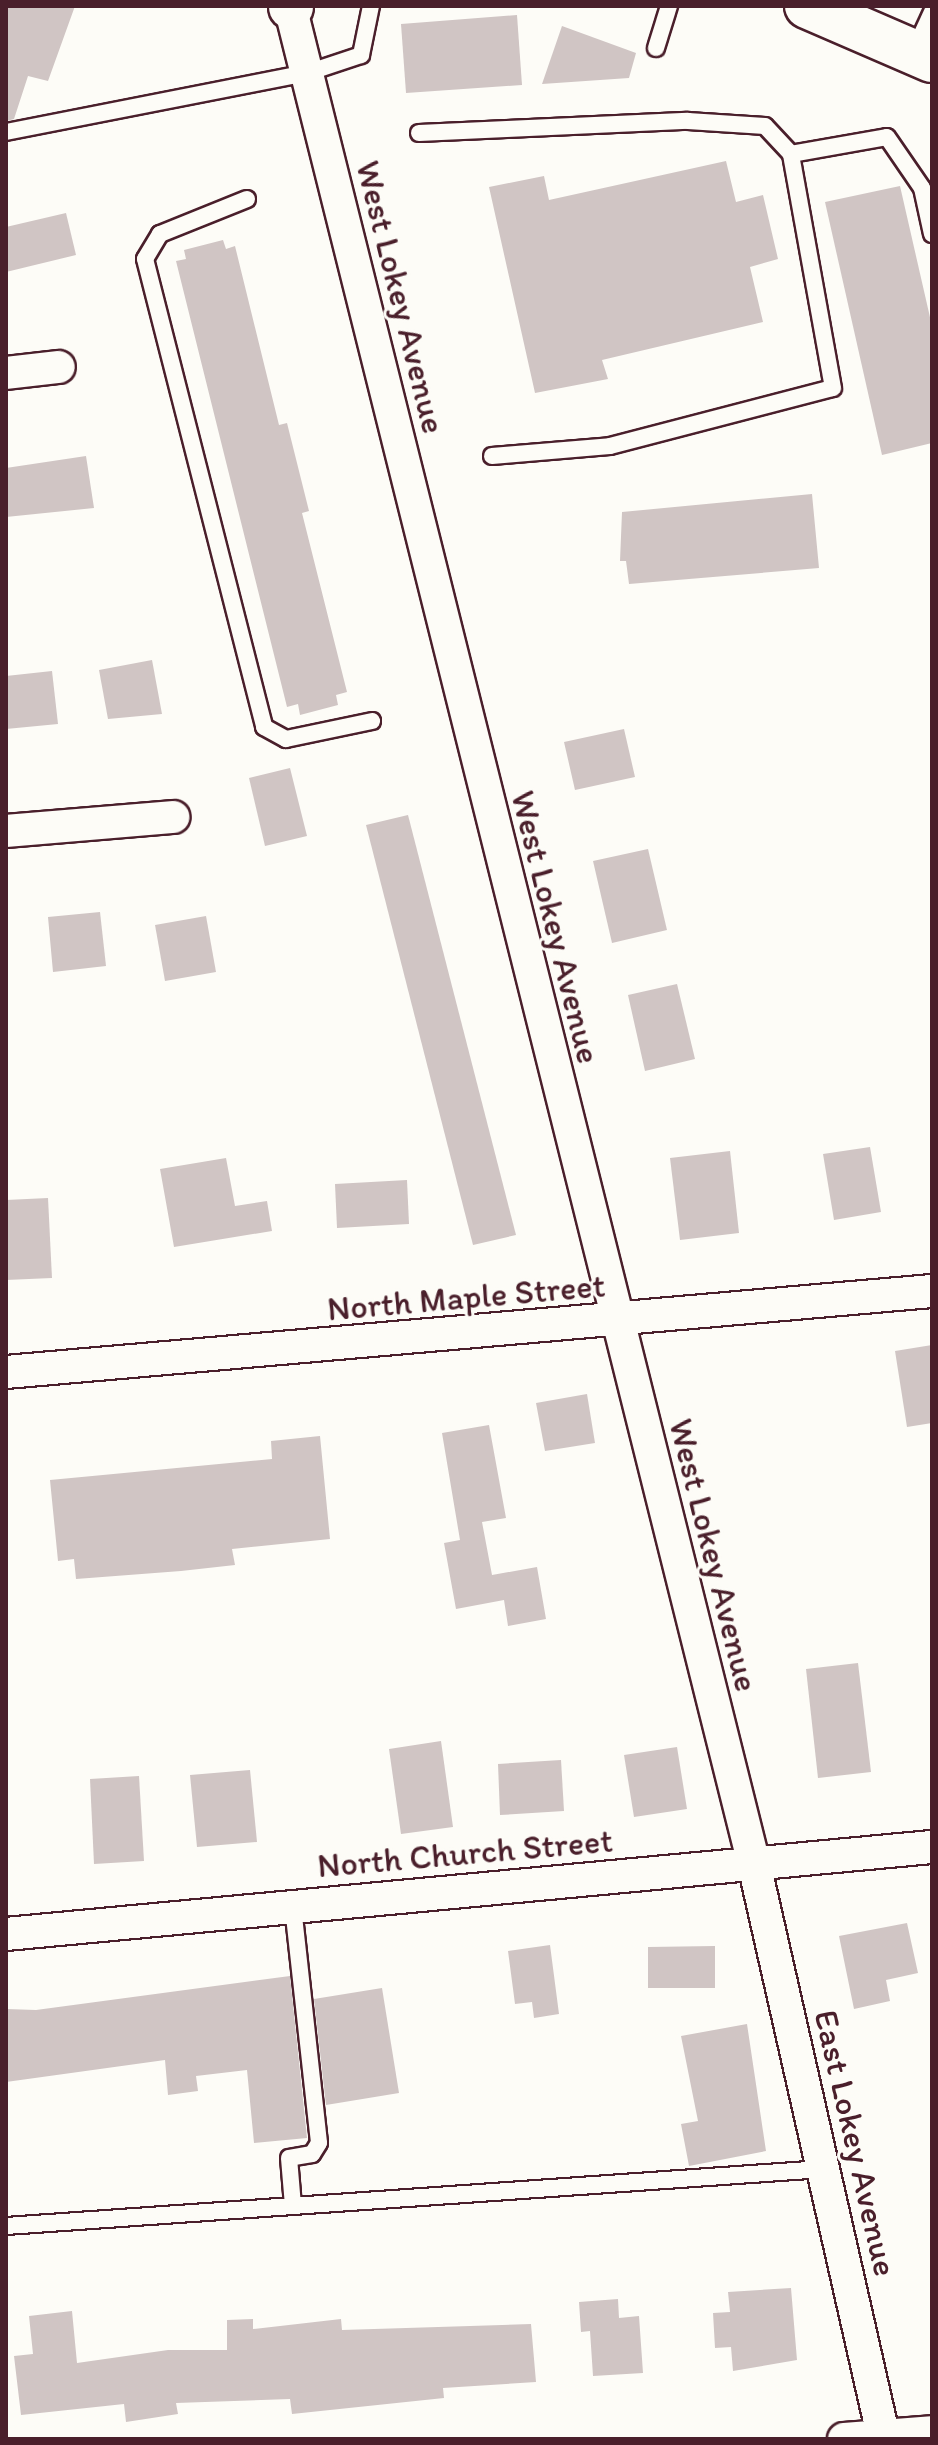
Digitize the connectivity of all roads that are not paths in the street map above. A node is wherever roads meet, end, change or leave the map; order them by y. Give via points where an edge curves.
1 (291, 6) edge
2 (371, 6) edge
3 (669, 6) edge
4 (807, 6) edge
5 (932, 12) edge
6 (656, 48) dead end
7 (923, 56) edge
8 (307, 73) junction
9 (6, 132) edge
10 (419, 133) dead end
11 (791, 154) junction
12 (247, 199) dead end
13 (932, 234) edge
14 (59, 367) dead end
15 (6, 373) edge
16 (492, 456) dead end
17 (372, 721) dead end
18 (173, 817) dead end
19 (6, 831) edge
20 (932, 1291) edge
21 (615, 1323) junction
22 (6, 1372) edge
23 (932, 1847) edge
24 (754, 1864) junction
25 (293, 1907) junction
26 (6, 1934) edge
27 (823, 2169) junction
28 (293, 2206) junction
29 (6, 2226) edge
30 (932, 2432) edge
31 (884, 2437) edge
32 (844, 2439) edge

1 - 8 street, West Lokey Avenue
2 - 8 lane via 361,55
3 - 6 lane
4 - 7 main road
5 - 7 lane
8 - 9 lane
8 - 21 street, West Lokey Avenue
10 - 11 lane via 688,121 765,126
11 - 13 lane via 887,137 922,188
11 - 16 lane via 833,388 610,446
12 - 17 lane via 160,234 145,259 264,727 286,739
14 - 15 street
18 - 19 street
20 - 21 street, North Maple Street
21 - 22 street, North Maple Street
21 - 24 street, West Lokey Avenue
23 - 24 street, North Church Street
24 - 25 street, North Church Street
24 - 27 street, East Lokey Avenue
25 - 26 street, North Church Street
25 - 28 lane via 319,2143 312,2154 289,2158
27 - 28 lane
27 - 31 street, East Lokey Avenue
28 - 29 lane
30 - 31 street
31 - 32 street

